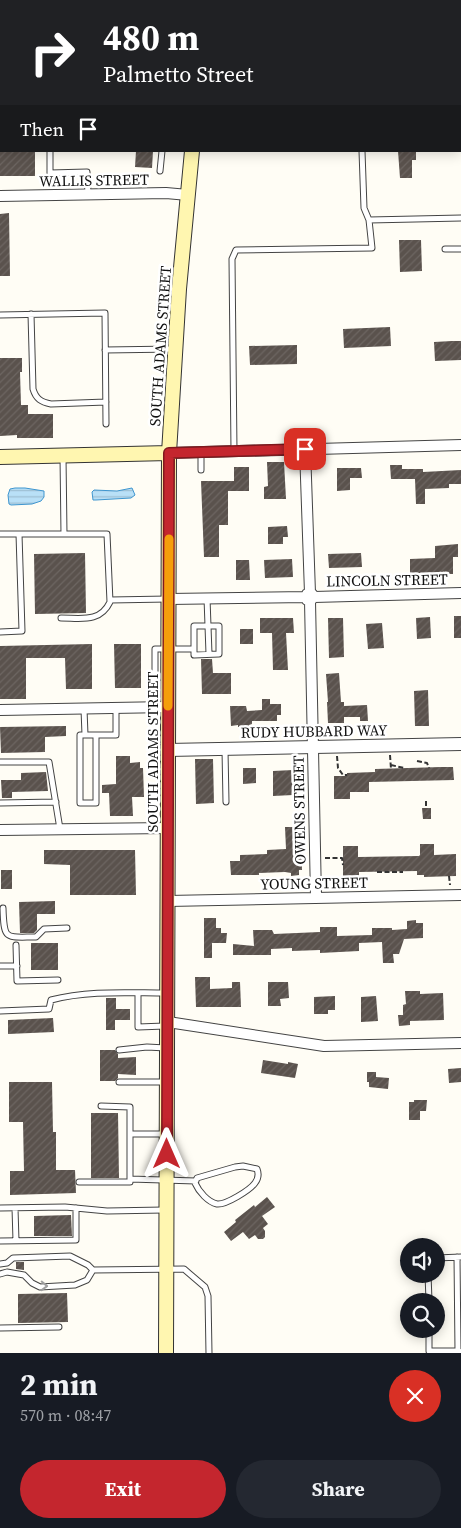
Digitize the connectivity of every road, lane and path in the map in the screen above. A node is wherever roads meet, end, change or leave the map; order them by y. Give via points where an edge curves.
1 (50, 152) edge
2 (162, 152) edge
3 (192, 152) edge
4 (362, 152) edge
5 (160, 171) dead end
6 (88, 194) junction
7 (188, 195) junction
8 (0, 196) edge
9 (461, 218) edge
10 (369, 220) junction
11 (445, 249) dead end
12 (461, 249) edge
13 (31, 314) junction
14 (0, 315) edge
15 (174, 349) junction
16 (106, 350) junction
17 (106, 402) junction
18 (106, 424) dead end
19 (461, 445) edge
20 (305, 449) junction
21 (234, 451) junction
22 (201, 452) junction
23 (169, 453) junction
24 (63, 456) junction
25 (0, 458) edge
26 (201, 470) dead end
27 (0, 534) edge
28 (19, 534) junction
29 (64, 534) junction
30 (461, 593) edge
31 (310, 597) junction
32 (207, 598) junction
33 (169, 599) junction
34 (110, 600) junction
35 (61, 618) dead end
36 (208, 626) junction
37 (0, 632) edge
38 (168, 648) junction
39 (194, 649) junction
40 (209, 654) junction
41 (161, 701) junction
42 (84, 708) junction
43 (116, 708) junction
44 (0, 710) edge
45 (85, 735) junction
46 (96, 735) junction
47 (461, 744) edge
48 (312, 747) junction
49 (336, 747) junction
50 (225, 749) junction
51 (168, 750) junction
52 (417, 761) dead end
53 (0, 762) edge
54 (391, 765) dead end
55 (404, 768) dead end
56 (428, 768) dead end
57 (347, 775) dead end
58 (426, 801) dead end
59 (56, 802) junction
60 (226, 802) dead end
61 (0, 803) edge
62 (426, 808) dead end
63 (168, 828) junction
64 (0, 830) edge
65 (60, 830) junction
66 (315, 859) junction
67 (343, 865) dead end
68 (377, 872) dead end
69 (403, 872) dead end
70 (356, 877) dead end
71 (461, 895) edge
72 (352, 897) junction
73 (316, 898) junction
74 (168, 901) junction
75 (3, 908) dead end
76 (2, 919) edge
77 (68, 928) dead end
78 (16, 945) dead end
79 (0, 966) edge
80 (16, 966) junction
81 (58, 980) dead end
82 (138, 993) junction
83 (168, 993) junction
84 (0, 1011) edge
85 (168, 1024) junction
86 (461, 1043) edge
87 (168, 1048) junction
88 (119, 1050) dead end
89 (119, 1082) dead end
90 (168, 1082) junction
91 (101, 1106) dead end
92 (130, 1134) junction
93 (168, 1134) junction
94 (130, 1179) junction
95 (167, 1180) junction
96 (196, 1181) junction
97 (79, 1182) dead end
98 (0, 1208) edge
99 (15, 1208) junction
100 (76, 1208) junction
101 (167, 1210) junction
102 (0, 1241) edge
103 (16, 1241) junction
104 (459, 1257) edge
105 (445, 1258) edge
106 (7, 1263) junction
107 (0, 1264) edge
108 (93, 1270) junction
109 (167, 1270) junction
110 (8, 1272) junction
111 (0, 1274) edge
112 (59, 1327) dead end
113 (0, 1328) edge
114 (429, 1338) edge
115 (459, 1351) edge
116 (166, 1353) edge
117 (209, 1353) edge

1 - 6 lane via 50,172 88,172
2 - 5 lane
3 - 7 main road, SOUTH ADAMS STREET
4 - 10 lane via 364,208
6 - 7 street, WALLIS STREET
6 - 8 street, WALLIS STREET
7 - 15 main road, SOUTH ADAMS STREET
9 - 10 lane
10 - 21 lane via 372,248 236,250 232,259
11 - 12 lane
13 - 14 lane
13 - 16 lane via 105,313
13 - 17 lane via 35,395 43,403 51,404
15 - 16 lane
15 - 23 main road, SOUTH ADAMS STREET
16 - 17 lane
17 - 18 lane
19 - 20 street
20 - 21 street
20 - 31 street, OWENS STREET
21 - 22 street
22 - 23 street
22 - 26 lane
23 - 24 main road
23 - 33 main road, SOUTH ADAMS STREET
24 - 25 main road
24 - 29 lane
27 - 28 lane
28 - 29 lane
28 - 37 lane via 22,631
29 - 34 lane via 107,534
30 - 31 street, LINCOLN STREET
31 - 32 street, LINCOLN STREET
31 - 48 street, OWENS STREET
32 - 33 street, LINCOLN STREET
32 - 36 lane
33 - 34 lane
33 - 38 main road, SOUTH ADAMS STREET
34 - 35 lane via 100,615
36 - 39 lane via 194,626
36 - 40 lane
36 - 40 lane via 219,626 219,654
38 - 39 lane
38 - 41 main road, SOUTH ADAMS STREET via 162,664
39 - 40 lane via 194,654
41 - 43 street
41 - 51 main road, SOUTH ADAMS STREET
42 - 43 street
42 - 44 street
42 - 45 lane
43 - 46 lane via 116,735
45 - 46 lane
45 - 46 lane via 80,735 80,803 96,803
47 - 49 street, RUDY HUBBARD WAY
48 - 49 street, RUDY HUBBARD WAY
48 - 50 street, RUDY HUBBARD WAY
48 - 66 street, OWENS STREET
49 - 57 path via 339,772
50 - 51 street, RUDY HUBBARD WAY
50 - 60 lane
51 - 63 main road, SOUTH ADAMS STREET
52 - 56 path via 427,763
53 - 59 lane via 49,762
54 - 55 path
58 - 62 path
59 - 61 lane
59 - 65 lane
63 - 65 street
63 - 74 main road, SOUTH ADAMS STREET
64 - 65 street
66 - 67 path via 342,858
66 - 73 street, OWENS STREET
68 - 69 path
70 - 72 path via 351,878
71 - 72 street, YOUNG STREET
72 - 73 street, YOUNG STREET
73 - 74 street, YOUNG STREET
74 - 83 main road, SOUTH ADAMS STREET
75 - 76 lane
76 - 77 lane via 6,933 12,937 36,937 44,929
78 - 80 lane
79 - 80 lane
80 - 81 lane via 17,981
82 - 83 lane
82 - 84 lane via 66,996 51,1000 48,1009
82 - 85 lane via 138,1027
83 - 85 main road, SOUTH ADAMS STREET
85 - 86 street via 324,1046
85 - 87 main road, SOUTH ADAMS STREET
87 - 88 lane
87 - 90 main road, SOUTH ADAMS STREET
89 - 90 lane
90 - 93 main road, SOUTH ADAMS STREET
91 - 92 lane via 130,1107
92 - 93 lane
92 - 94 lane
93 - 95 main road, SOUTH ADAMS STREET
94 - 95 lane
94 - 97 lane via 130,1182
95 - 96 lane
95 - 101 main road, SOUTH ADAMS STREET
96 - 96 lane via 198,1190 216,1204 222,1204 254,1184 259,1173 252,1167 235,1167
98 - 99 lane
99 - 100 lane
99 - 103 lane
100 - 101 lane
100 - 103 lane via 76,1240
101 - 109 main road, SOUTH ADAMS STREET
102 - 103 lane
104 - 105 lane
104 - 115 lane
106 - 107 lane
106 - 108 lane via 13,1258 70,1256
106 - 110 lane
108 - 109 lane
110 -> 108 lane via 24,1275 40,1287 74,1285 87,1280
109 - 116 main road, SOUTH ADAMS STREET
109 - 117 lane via 184,1269 206,1287
110 - 111 lane
112 - 113 lane
114 - 115 lane via 429,1351

